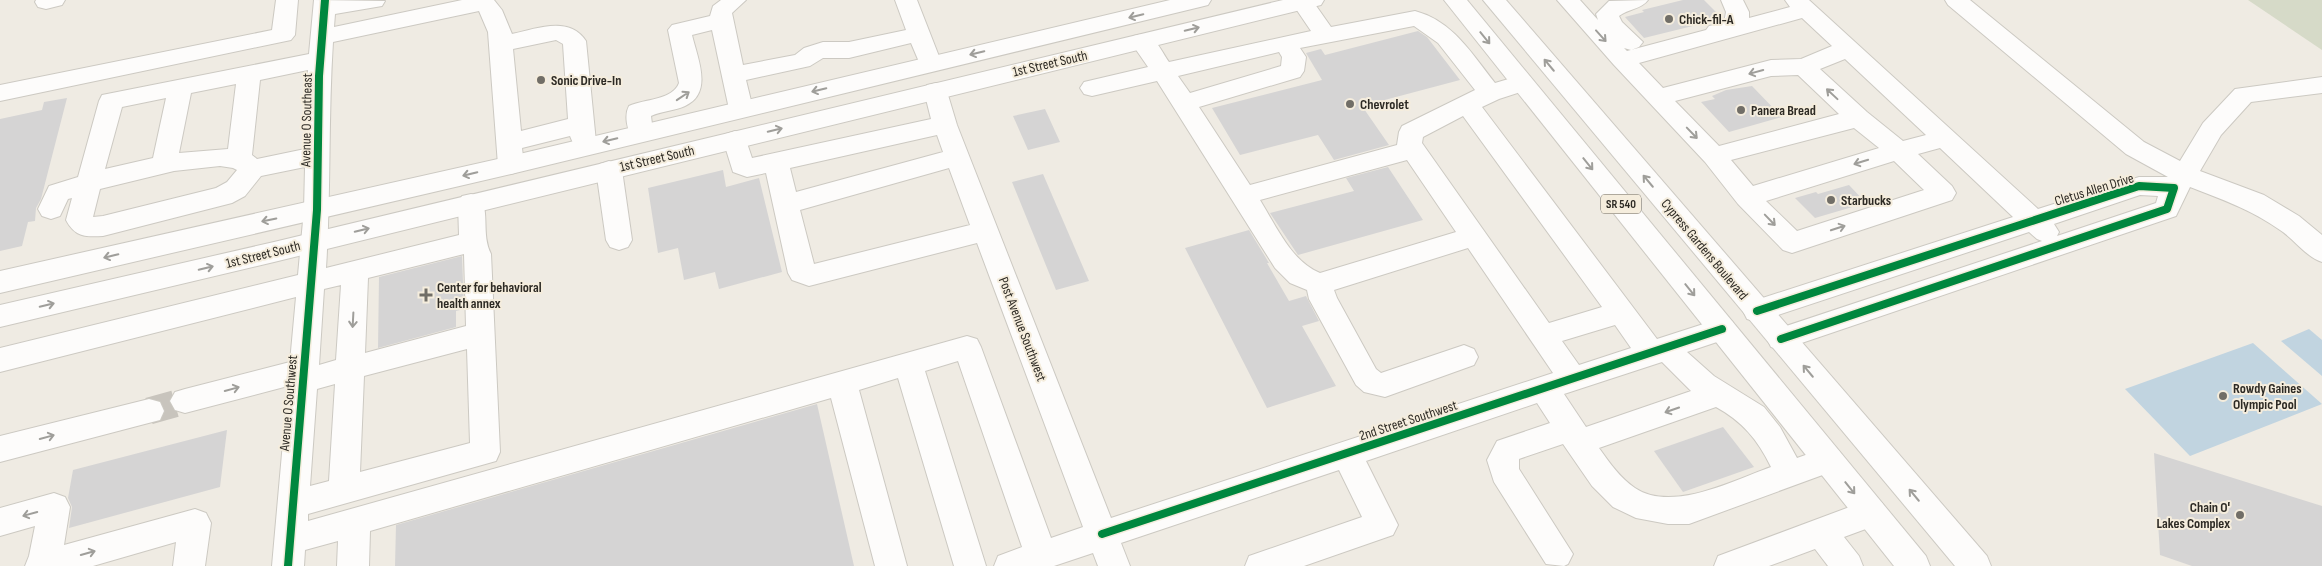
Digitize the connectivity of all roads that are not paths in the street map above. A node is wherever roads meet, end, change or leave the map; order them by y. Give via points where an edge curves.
1 (287, 0) edge
2 (735, 0) edge
3 (906, 0) edge
4 (1200, 0) edge
5 (1455, 0) edge
6 (1494, 0) edge
7 (1568, 0) edge
8 (1637, 0) edge
9 (1734, 0) edge
10 (1956, 0) edge
11 (374, 1) dead end
12 (1308, 1) edge
13 (1163, 4) edge
14 (324, 5) edge
15 (1801, 5) edge
16 (721, 21) junction
17 (1760, 23) junction
18 (1732, 30) junction
19 (919, 34) junction
20 (1326, 36) junction
21 (1142, 42) junction
22 (1285, 43) junction
23 (501, 44) junction
24 (321, 48) junction
25 (1849, 48) junction
26 (1622, 60) junction
27 (930, 64) junction
28 (1804, 67) junction
29 (1162, 72) junction
30 (249, 75) junction
31 (734, 75) junction
32 (1522, 83) junction
33 (2322, 85) edge
34 (180, 88) junction
35 (1092, 88) dead end
36 (936, 91) junction
37 (0, 93) edge
38 (1658, 98) junction
39 (1479, 99) junction
40 (1184, 103) junction
41 (741, 109) junction
42 (1858, 118) junction
43 (639, 122) junction
44 (945, 125) junction
45 (583, 135) junction
46 (1946, 138) junction
47 (735, 140) junction
48 (1412, 150) junction
49 (1899, 151) junction
50 (510, 153) junction
51 (318, 154) junction
52 (1714, 156) junction
53 (958, 157) junction
54 (776, 162) junction
55 (246, 164) junction
56 (164, 166) junction
57 (609, 170) junction
58 (2180, 182) junction
59 (88, 183) junction
60 (1242, 196) junction
61 (1747, 197) junction
62 (471, 203) junction
63 (786, 204) junction
64 (317, 210) junction
65 (79, 220) junction
66 (2034, 221) junction
67 (986, 231) junction
68 (1473, 237) junction
69 (619, 240) dead end
70 (314, 241) junction
71 (472, 242) junction
72 (2059, 245) junction
73 (2322, 252) edge
74 (355, 271) junction
75 (0, 282) edge
76 (311, 283) junction
77 (1319, 284) junction
78 (1757, 311) junction
79 (1621, 312) junction
80 (0, 316) edge
81 (1722, 329) junction
82 (480, 334) junction
83 (1543, 336) junction
84 (1781, 338) junction
85 (1660, 351) junction
86 (1464, 357) dead end
87 (0, 360) edge
88 (908, 364) junction
89 (350, 369) junction
90 (303, 376) junction
91 (1573, 379) junction
92 (842, 382) junction
93 (1544, 389) junction
94 (1718, 394) junction
95 (185, 401) tunnel mouth
96 (149, 410) tunnel mouth
97 (1575, 435) junction
98 (0, 449) edge
99 (1347, 454) junction
100 (1828, 460) junction
101 (1790, 474) junction
102 (344, 491) junction
103 (293, 504) junction
104 (1871, 513) junction
105 (0, 522) edge
106 (354, 522) junction
107 (1820, 532) junction
108 (1102, 534) junction
109 (289, 553) edge
110 (1557, 554) dead end
111 (1041, 555) junction
112 (42, 566) edge
113 (189, 566) edge
114 (352, 566) edge
115 (891, 566) edge
116 (970, 566) edge
117 (1010, 566) edge
118 (1114, 566) edge
119 (1261, 566) edge
120 (1730, 566) edge
121 (1847, 566) edge
122 (1914, 566) edge
123 (1974, 566) edge

1 - 37 main road via 283,35
2 - 16 main road via 721,10
3 - 19 main road
4 - 13 main road, 1st Street South
5 -> 32 main road, SR 540
78 -> 6 main road, Cypress Gardens Boulevard / SR 540
7 -> 26 main road
8 - 18 main road via 1616,6 1607,14 1625,39 1636,44 1699,32
9 - 17 main road
9 - 18 main road via 1739,18
10 - 58 main road
11 - 14 main road
12 - 20 main road
21 -> 12 main road, 1st Street South
13 -> 27 main road, 1st Street South
14 - 24 main road, Avenue O Southeast
15 - 17 main road
15 - 25 main road
16 - 31 main road
43 -> 16 main road via 690,91 692,83 680,30
17 - 18 main road
18 - 26 main road
19 - 27 main road
19 - 31 main road via 849,50 823,50 802,61
20 - 22 main road
20 - 39 main road via 1415,18 1425,20 1441,33
21 - 29 main road
21 - 36 main road, 1st Street South
22 - 29 main road
22 - 40 main road via 1294,58 1292,71
23 - 24 main road via 491,10 485,4 477,4
23 - 45 main road via 558,32 574,41
23 - 50 main road
24 - 30 main road
24 - 51 main road, Avenue O Southeast
25 - 28 main road
25 - 46 main road
26 - 38 main road
27 -> 41 main road, 1st Street South
28 -> 38 main road via 1771,68
42 -> 28 main road
29 - 35 main road
29 - 40 main road
30 - 34 main road
30 - 55 main road
31 - 41 main road
32 - 39 main road
32 -> 81 main road, SR 540
33 - 58 main road via 2244,95 2212,129
34 - 56 main road
34 - 59 main road via 111,101
36 - 44 main road, Post Avenue Southwest
47 -> 36 main road, 1st Street South
38 -> 52 main road
39 - 48 main road via 1411,132 1409,144
39 - 79 main road
40 - 60 main road
41 - 43 main road, 1st Street South
42 - 49 main road
42 - 52 main road
43 -> 45 main road, 1st Street South
44 - 53 main road, Post Avenue Southwest
44 - 54 main road
45 - 50 main road, 1st Street South
45 - 62 main road via 576,158 564,166
46 - 49 main road
46 - 66 main road
47 - 54 main road via 742,166 747,168
47 - 57 main road, 1st Street South
48 - 60 main road
48 - 68 main road
49 -> 61 main road
61 -> 49 main road via 1792,243 1944,193
50 -> 64 main road, 1st Street South
51 - 55 main road
51 - 64 main road, Avenue O Southeast
52 - 61 main road
53 - 63 main road
53 - 67 main road, Post Avenue Southwest
54 - 63 main road
55 - 56 main road via 206,158
55 - 65 main road via 236,189 223,196 103,226 86,227
56 - 59 main road
57 - 62 main road, 1st Street South
57 - 69 main road
58 - 66 main road, Cletus Allen Drive via 2139,186
58 - 72 main road via 2167,210
58 - 73 main road via 2255,202 2290,222
59 - 65 main road
59 - 65 main road via 58,194 48,225
60 - 77 main road via 1284,261 1300,276
70 -> 62 main road, 1st Street South
62 - 71 main road
63 - 67 main road via 802,273 809,276
64 - 70 main road, Avenue O Southeast
64 -> 75 main road, 1st Street South
66 - 72 main road
66 - 78 main road, Cletus Allen Drive
67 - 108 main road, Post Avenue Southwest
68 - 77 main road
68 - 83 main road
70 - 76 main road, Avenue O Southwest
80 -> 70 main road, 1st Street South
71 - 74 main road
71 - 82 main road via 478,254
72 - 84 main road
74 - 76 main road
74 -> 89 main road
76 - 87 main road
76 - 90 main road, Avenue O Southwest
77 - 86 main road via 1323,299 1366,376 1374,384 1385,385
78 - 84 main road, Cypress Gardens Boulevard / SR 540
79 - 83 main road
79 - 85 main road
81 - 85 main road, 2nd Street Southwest
81 - 100 main road, SR 540
82 - 89 main road
82 - 102 main road via 485,452
83 - 91 main road
123 -> 84 main road, Cypress Gardens Boulevard / SR 540
85 - 91 main road, 2nd Street Southwest
85 - 94 main road
88 - 92 main road
88 - 111 main road via 968,347
88 - 116 main road
89 - 90 main road
89 - 102 main road
95 -> 90 main road
90 - 103 main road, Avenue O Southwest
91 - 93 main road, 2nd Street Southwest
92 - 106 main road
92 - 115 main road
93 - 97 main road
93 - 99 main road, 2nd Street Southwest
94 -> 97 main road
94 - 101 main road via 1754,416 1771,438
98 -> 96 main road
97 - 101 main road via 1606,483 1624,498 1646,508 1666,512 1689,510
97 - 110 main road via 1508,450 1502,460 1506,473
99 - 108 main road, 2nd Street Southwest
99 - 119 main road via 1382,525
100 - 101 main road
100 -> 104 main road, SR 540
102 - 103 main road
103 - 109 main road, Avenue O Southwest
104 - 107 main road
104 - 122 main road, SR 540
112 -> 105 main road via 54,507
106 - 109 main road
106 - 114 main road
107 - 120 main road
107 - 121 main road
108 - 111 main road, 2nd Street Southwest
108 - 118 main road, Post Avenue Southwest
111 - 117 main road, 2nd Street Southwest
112 -> 113 main road via 195,523

